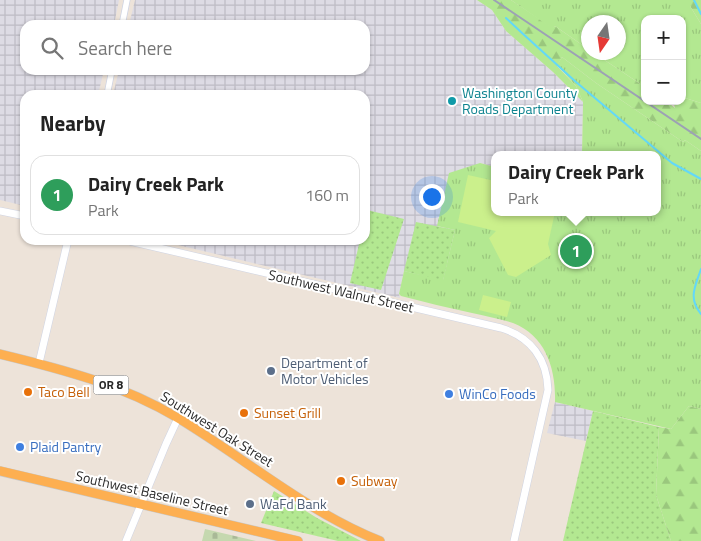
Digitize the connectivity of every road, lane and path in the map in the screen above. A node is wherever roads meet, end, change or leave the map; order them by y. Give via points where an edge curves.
1 (127, 0) edge
2 (123, 20) edge
3 (111, 75) edge
4 (107, 90) edge
5 (0, 211) edge
6 (20, 215) edge
7 (67, 245) edge
8 (146, 245) edge
9 (0, 354) edge
10 (39, 363) junction
11 (178, 418) junction
12 (0, 471) edge
13 (141, 504) junction
14 (126, 541) edge
15 (298, 541) edge
16 (380, 541) edge
17 (514, 541) edge

1 - 2 street
3 - 4 street
5 - 6 street
7 - 10 street
8 - 17 street, Southwest Walnut Street via 501,328 525,339 535,348 544,364 548,396
9 - 10 highway, Southwest Oak Street / OR 8
10 - 11 highway, Southwest Oak Street / OR 8 via 119,388
11 - 13 street
11 - 16 highway, Southwest Oak Street / OR 8 via 310,504
12 - 13 highway, Southwest Baseline Street
13 - 14 street
13 - 15 highway, Southwest Baseline Street

